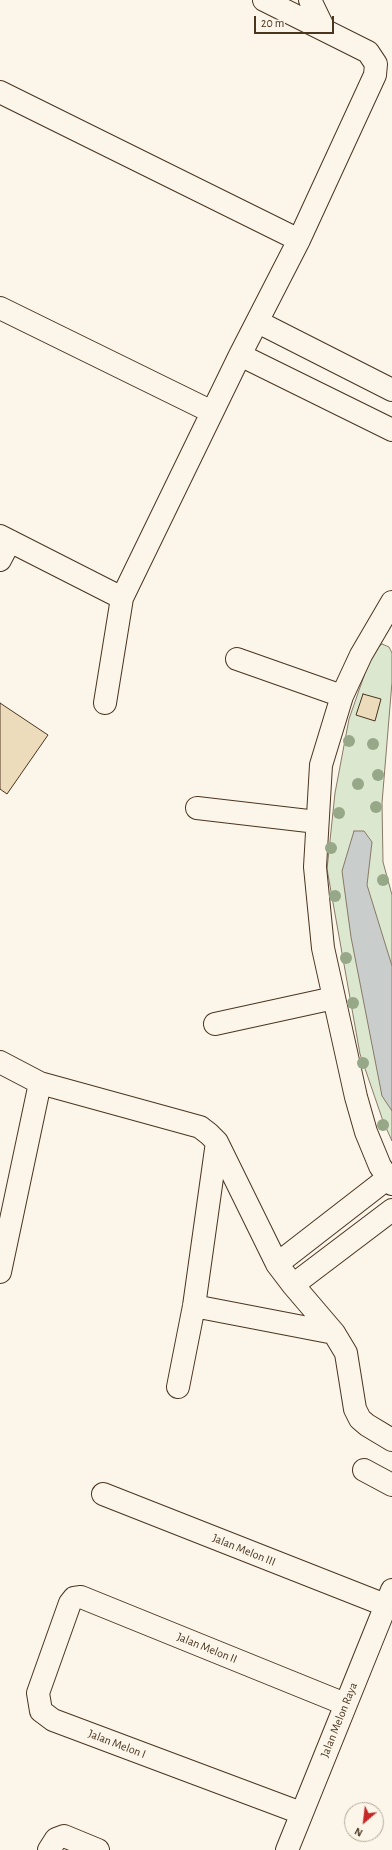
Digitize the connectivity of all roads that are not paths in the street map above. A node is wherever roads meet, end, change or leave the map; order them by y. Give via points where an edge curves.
1 (264, 0) edge
2 (310, 0) edge
3 (324, 29) junction
4 (0, 92) edge
5 (299, 240) junction
6 (0, 308) edge
7 (258, 322) junction
8 (240, 355) junction
9 (392, 390) edge
10 (212, 412) junction
11 (392, 430) edge
12 (5, 539) edge
13 (0, 560) edge
14 (122, 598) junction
15 (392, 602) edge
16 (237, 659) dead end
17 (342, 696) junction
18 (105, 703) dead end
19 (197, 808) dead end
20 (317, 822) junction
21 (334, 998) junction
22 (215, 1024) dead end
23 (0, 1062) edge
24 (40, 1083) junction
25 (217, 1142) junction
26 (390, 1181) edge
27 (7, 1203) edge
28 (392, 1210) edge
29 (277, 1264) junction
30 (0, 1272) edge
31 (293, 1285) junction
32 (194, 1306) junction
33 (334, 1333) junction
34 (178, 1387) dead end
35 (392, 1440) edge
36 (364, 1470) dead end
37 (392, 1486) edge
38 (103, 1494) dead end
39 (389, 1598) edge
40 (70, 1603) joint
41 (345, 1704) junction
42 (301, 1813) junction
43 (51, 1846) edge
44 (98, 1850) edge
45 (287, 1850) edge

1 - 3 street
2 - 3 street
3 - 5 street via 368,52 376,64 375,75
4 - 5 street
5 - 7 street
6 - 10 street
7 - 8 street
7 - 9 street
8 - 10 street
8 - 11 street
10 - 14 street
12 - 13 street
12 - 14 street
14 - 18 street
15 - 17 street via 361,655
16 - 17 street
17 - 20 street via 321,765
19 - 20 street
20 - 21 street via 315,867 323,948
21 - 22 street
21 - 26 street via 366,1132 380,1166
23 - 24 street
24 - 25 street via 200,1128
24 - 27 street
25 - 29 street
25 - 32 street
26 - 29 street
27 - 30 street
28 - 31 street
29 - 31 street
31 - 33 street
32 - 33 street
32 - 34 street
33 - 35 street via 346,1353 355,1409 360,1419
36 - 37 street
38 - 39 street, Jalan Melon III
39 - 41 street, Jalan Melon Raya
40 - 41 street, Jalan Melon II via 74,1598 81,1597
40 - 42 street, Jalan Melon I via 38,1693 42,1710 53,1720
41 - 42 street, Jalan Melon Raya
42 - 45 street, Jalan Melon Raya
43 - 44 street via 59,1837 64,1836

